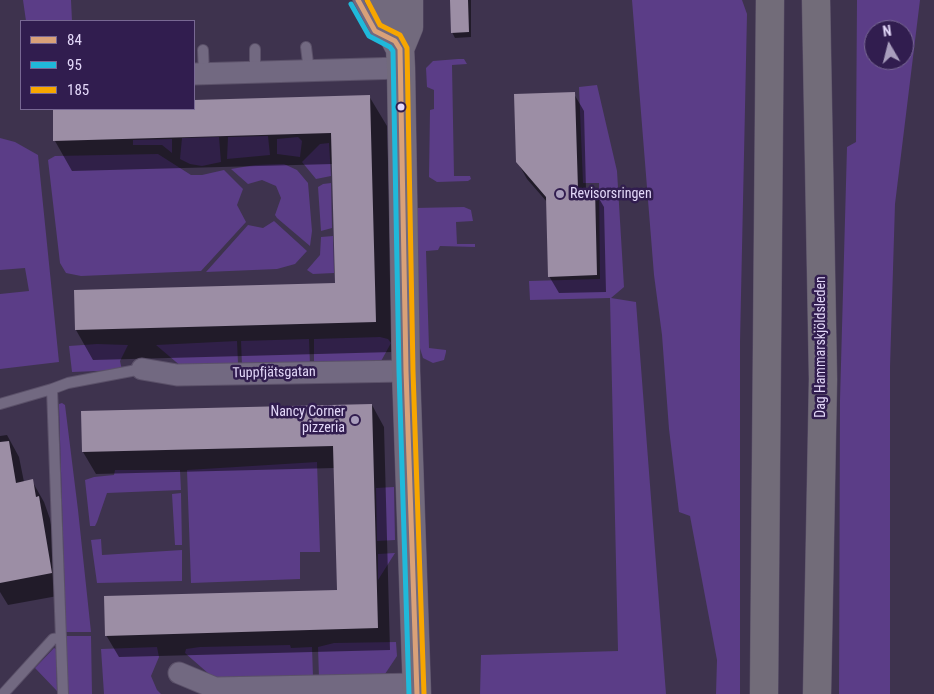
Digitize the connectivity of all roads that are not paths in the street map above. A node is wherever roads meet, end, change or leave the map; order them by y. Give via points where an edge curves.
1 (358, 0) edge
2 (382, 0) edge
3 (409, 0) edge
4 (770, 0) edge
5 (816, 0) edge
6 (835, 0) edge
7 (306, 47) dead end
8 (255, 49) dead end
9 (203, 50) dead end
10 (399, 53) junction
11 (308, 71) junction
12 (255, 73) junction
13 (199, 74) edge
14 (142, 369) joint
15 (406, 371) junction
16 (823, 379) junction
17 (52, 389) junction
18 (0, 404) edge
19 (60, 638) junction
20 (179, 672) dead end
21 (417, 689) edge
22 (3, 694) edge
23 (63, 694) edge
24 (764, 694) edge
25 (817, 694) edge

1 - 10 lane via 374,31
2 - 10 street
3 - 10 street via 409,27
4 - 24 main road
5 - 16 main road, Dag Hammarskjöldsleden
6 - 16 main road
7 - 11 lane
8 - 12 lane
9 - 13 lane
10 - 11 street
10 - 15 street
11 - 12 street
12 - 13 street
14 - 15 street, Tuppfjätsgatan via 177,375
14 - 17 lane
15 - 21 street
16 - 25 main road, Dag Hammarskjöldsleden
17 - 18 lane
17 - 19 lane
19 - 22 lane via 53,639
19 - 23 lane
20 - 21 street via 214,688

